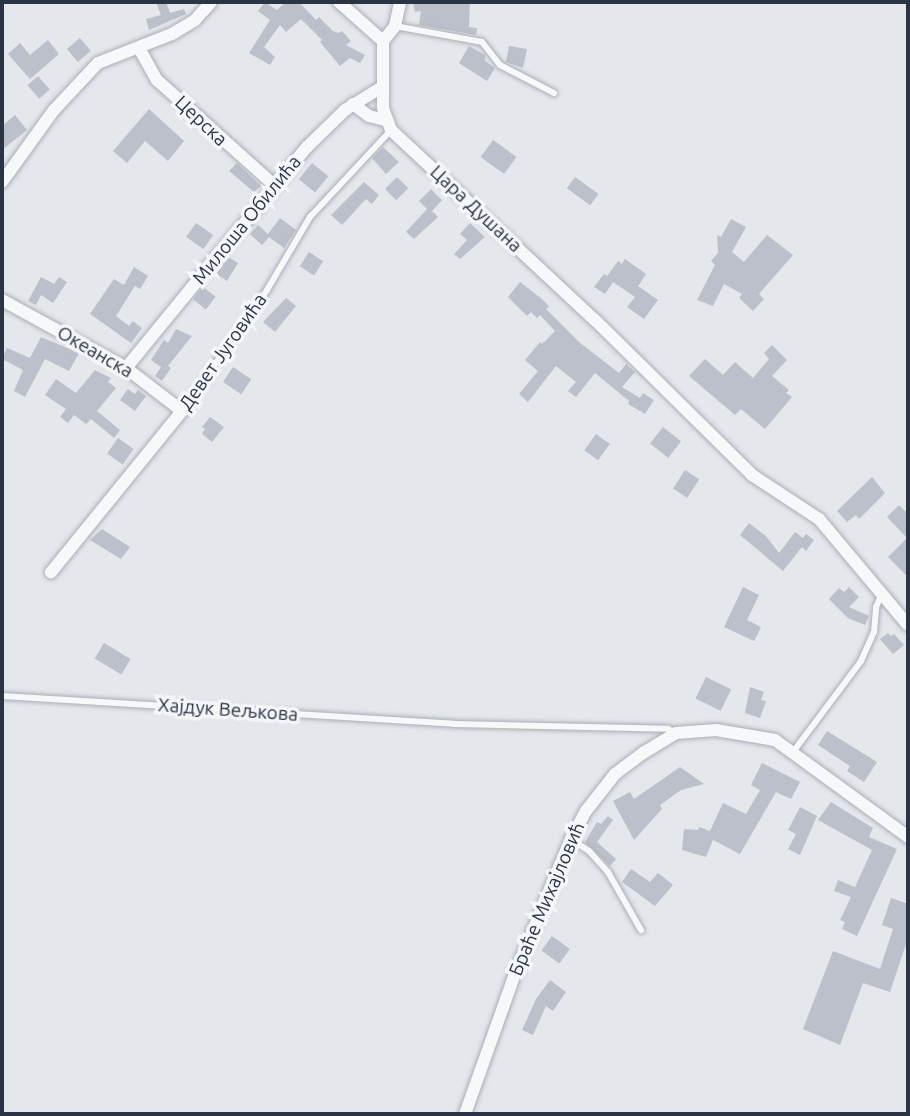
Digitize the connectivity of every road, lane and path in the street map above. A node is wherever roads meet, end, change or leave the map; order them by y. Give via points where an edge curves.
1 (211, 2) edge
2 (339, 2) edge
3 (400, 2) edge
4 (395, 26) junction
5 (383, 41) junction
6 (139, 48) junction
7 (382, 87) junction
8 (554, 93) dead end
9 (353, 104) junction
10 (388, 125) junction
11 (2, 182) edge
12 (274, 185) junction
13 (2, 300) edge
14 (127, 368) junction
15 (182, 411) junction
16 (51, 572) dead end
17 (883, 593) junction
18 (908, 625) edge
19 (2, 696) edge
20 (676, 733) junction
21 (792, 753) junction
22 (908, 837) edge
23 (571, 839) junction
24 (641, 930) dead end
25 (465, 1114) edge

1 - 6 street via 195,20
2 - 5 street
3 - 4 street
4 - 5 street
4 - 8 lane via 482,42 500,65
5 - 7 street
6 - 11 street via 98,63 54,110
6 - 12 street, Церска via 162,86
7 - 9 street, Милоша Обилића
7 - 10 street
9 - 10 street, Цара Душана
9 - 12 street, Милоша Обилића
10 - 15 lane, Девет Југовића via 310,218 267,290
10 - 17 street, Цара Душана via 752,475 819,519
12 - 14 street, Милоша Обилића
13 - 14 street, Океанска
14 - 15 street, Океанска
15 - 16 street, Девет Југовића
17 - 18 street, Цара Душана
17 - 21 lane via 861,661
19 - 20 lane, Хајдук Вељкова via 454,724 668,729
20 - 21 street, Браће Михајловић via 716,730 751,734 775,740
20 - 23 street, Браће Михајловић via 615,774
21 - 22 street, Браће Михајловић
23 - 24 lane via 589,850 608,872
23 - 25 street, Браће Михајловић via 516,971

